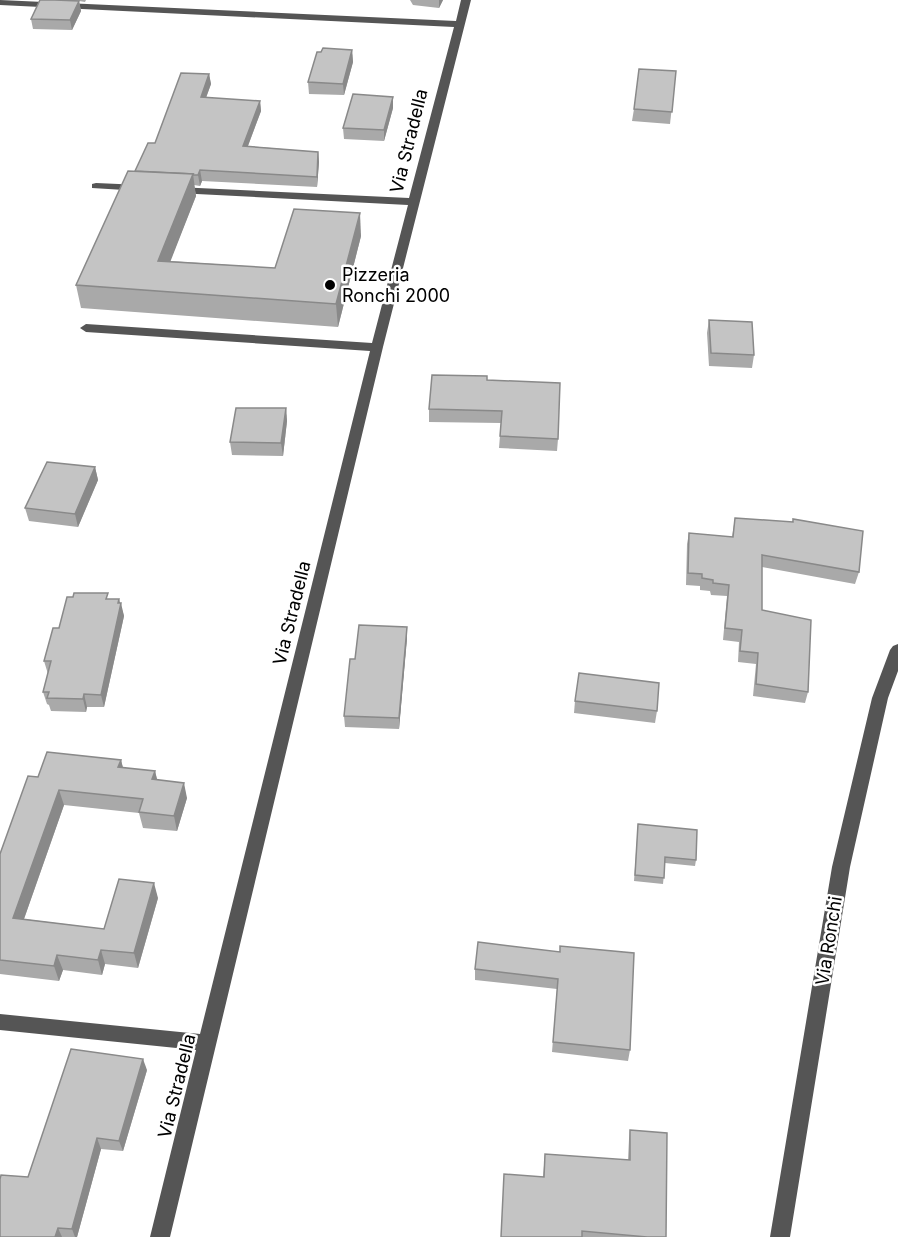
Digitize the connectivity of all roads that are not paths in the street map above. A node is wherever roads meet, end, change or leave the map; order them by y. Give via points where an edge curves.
1 (466, 0) edge
2 (0, 3) edge
3 (458, 24) junction
4 (96, 186) dead end
5 (414, 202) junction
6 (86, 328) dead end
7 (377, 347) junction
8 (898, 650) edge
9 (0, 1022) edge
10 (207, 1043) junction
11 (160, 1237) edge
12 (780, 1237) edge

1 - 3 street, Via Stradella
2 - 3 street
3 - 5 street, Via Stradella
4 - 5 street
5 - 7 street, Via Stradella
6 - 7 street
7 - 10 street, Via Stradella
8 - 12 street, Via Ronchi via 880,698 841,867
9 - 10 street
10 - 11 street, Via Stradella

